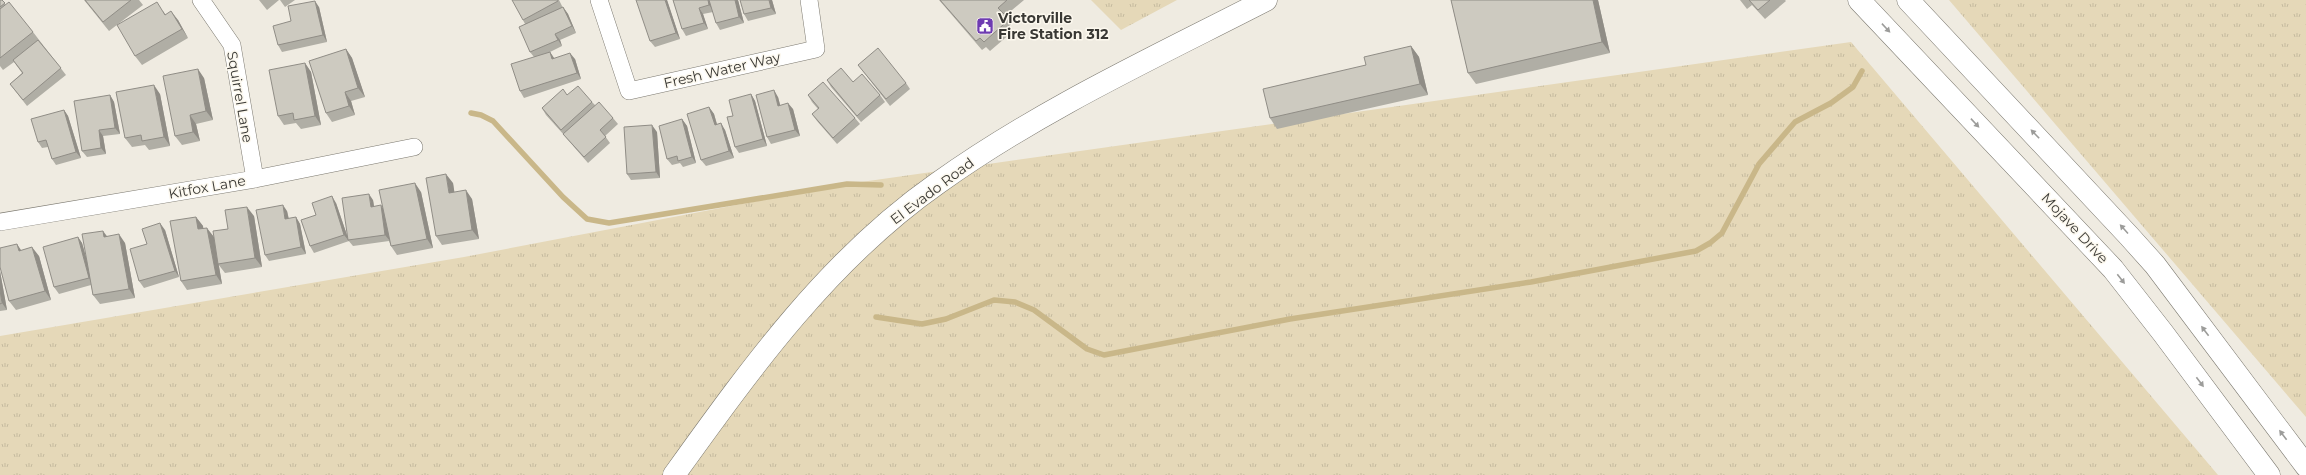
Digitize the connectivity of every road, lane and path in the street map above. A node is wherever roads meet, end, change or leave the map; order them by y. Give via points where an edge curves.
1 (201, 0) edge
2 (599, 0) edge
3 (809, 0) edge
4 (1266, 0) edge
5 (1859, 0) edge
6 (1908, 0) edge
7 (414, 147) dead end
8 (255, 179) junction
9 (1, 218) edge
10 (2306, 466) edge
11 (674, 475) edge
12 (2270, 475) edge

1 - 8 street, Squirrel Lane via 232,45
2 - 3 street, Fresh Water Way via 629,91 816,49
4 - 11 main road, El Evado Road via 1063,104 937,183 892,219 834,273 787,323
5 -> 12 main road, Mojave Drive via 2113,269
10 -> 6 main road via 2140,247
7 - 8 street, Kitfox Lane
8 - 9 street, Kitfox Lane

